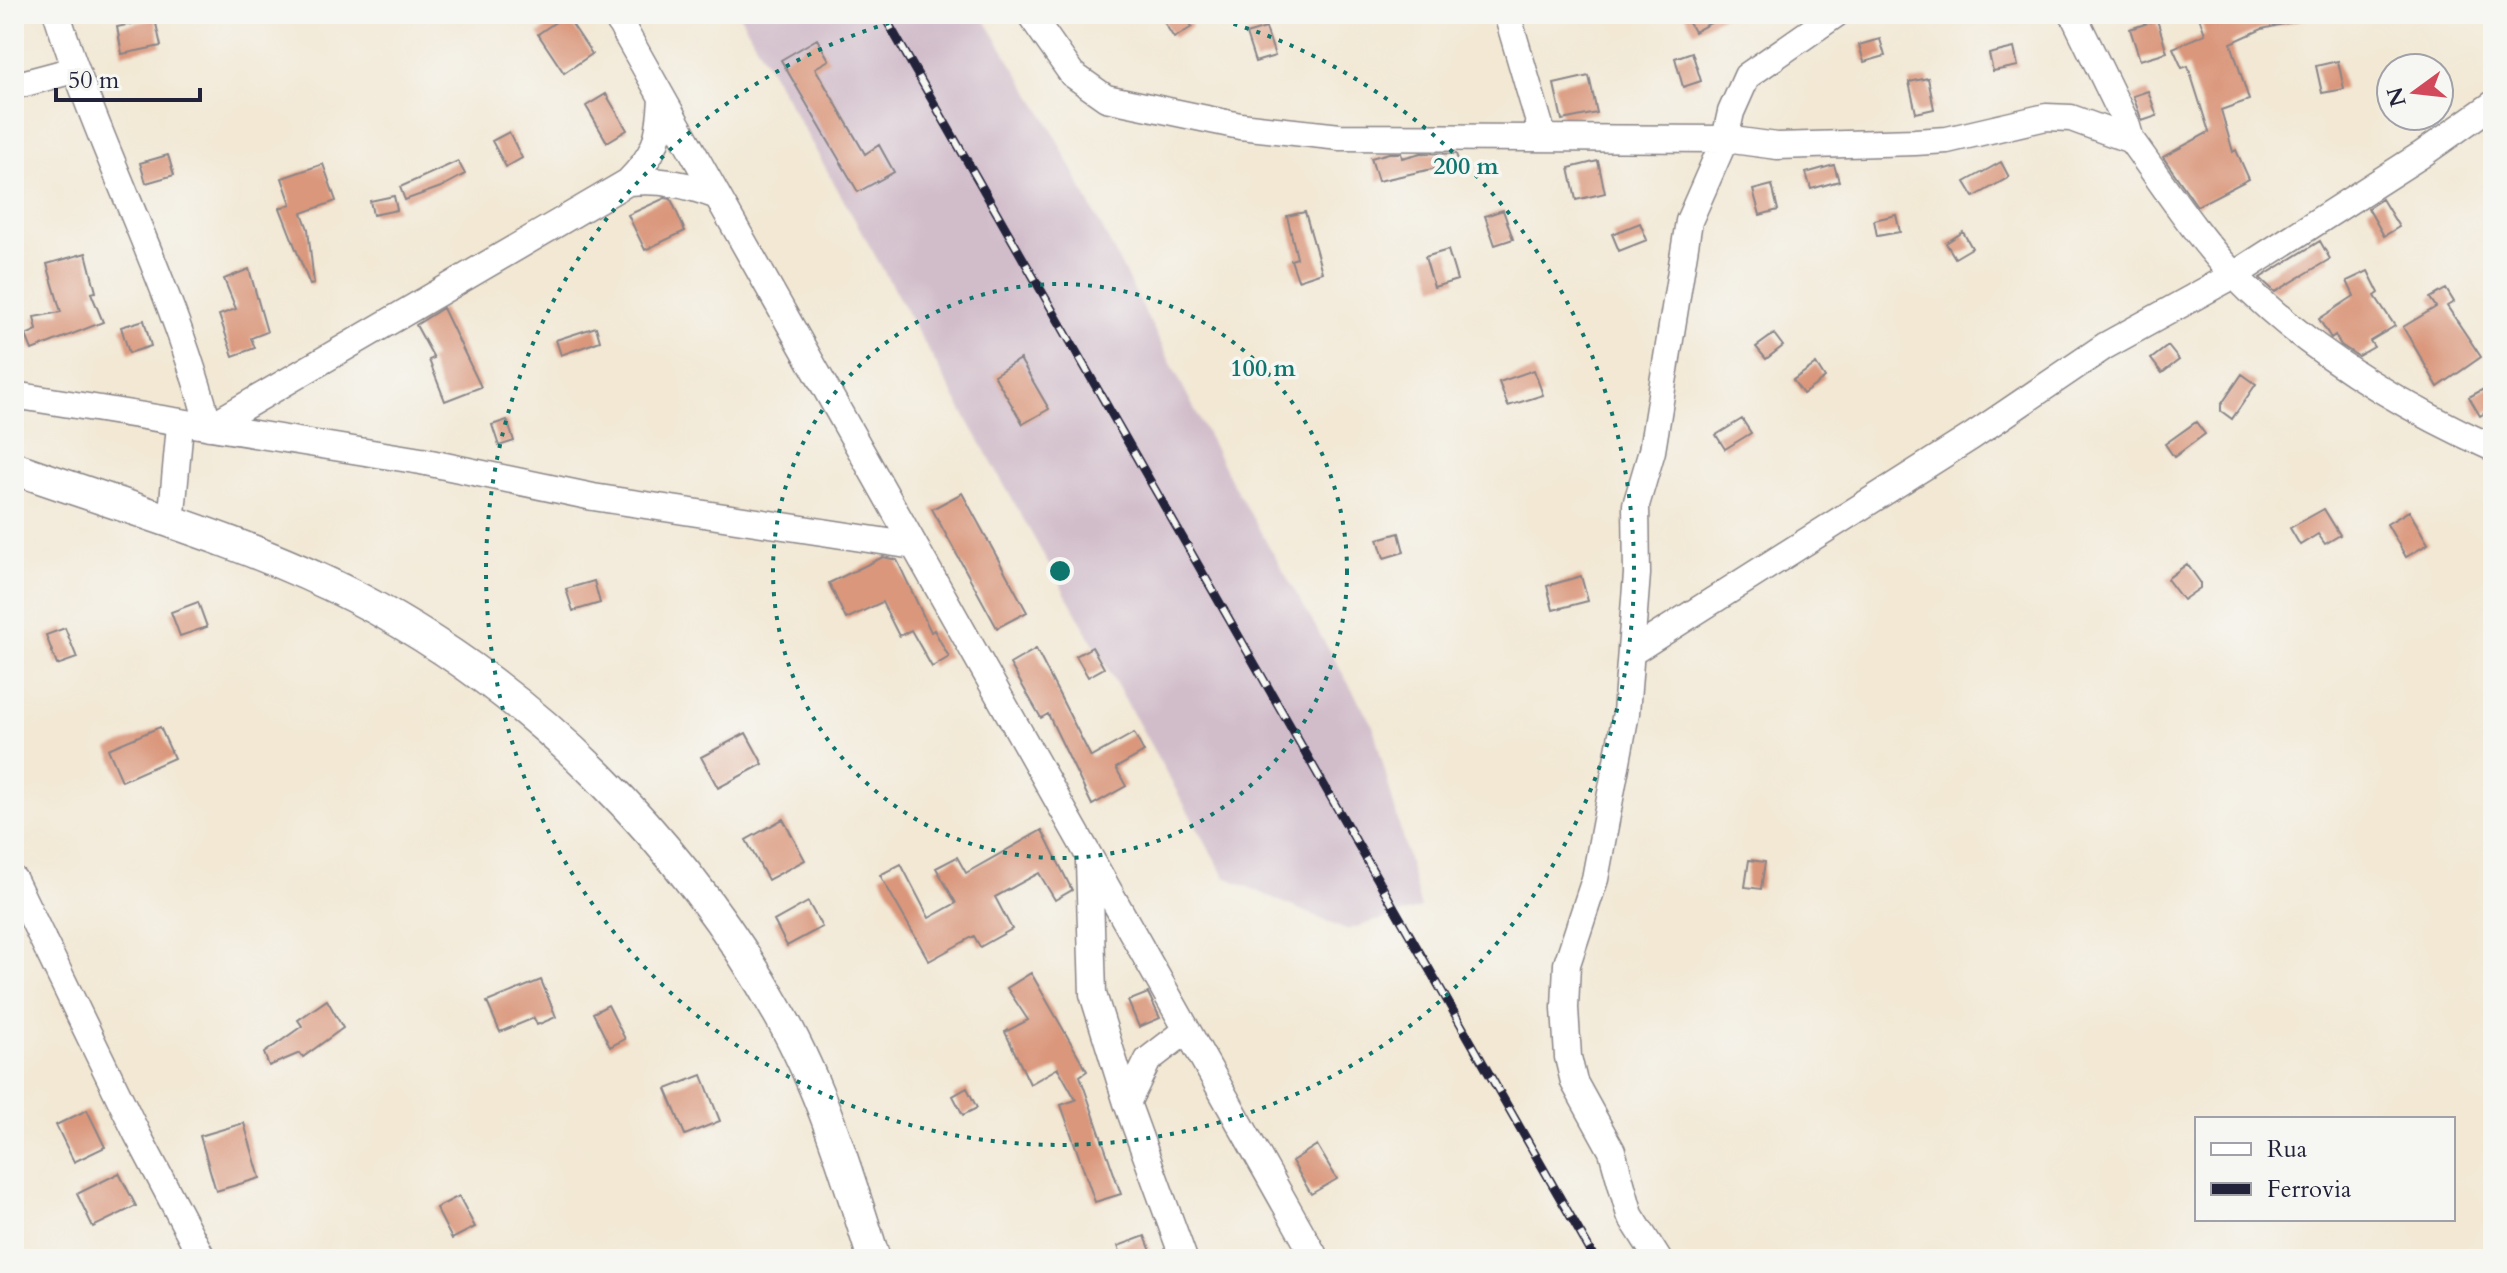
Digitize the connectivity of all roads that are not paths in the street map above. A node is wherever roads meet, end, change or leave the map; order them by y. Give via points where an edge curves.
1 (57, 14) edge
2 (615, 14) edge
3 (1030, 14) edge
4 (1507, 14) edge
5 (1836, 14) edge
6 (2073, 14) edge
7 (74, 70) junction
8 (14, 86) edge
9 (662, 98) junction
10 (2493, 104) edge
11 (1543, 136) junction
12 (1725, 139) junction
13 (2131, 140) junction
14 (628, 182) junction
15 (717, 196) junction
16 (2234, 275) junction
17 (14, 395) edge
18 (180, 425) junction
19 (209, 427) junction
20 (2493, 448) edge
21 (14, 468) edge
22 (171, 524) junction
23 (914, 546) junction
24 (1632, 652) junction
25 (1089, 856) junction
26 (14, 880) edge
27 (1187, 1030) junction
28 (1127, 1103) junction
29 (203, 1259) edge
30 (874, 1259) edge
31 (1184, 1259) edge
32 (1316, 1259) edge
33 (1658, 1259) edge

1 - 7 street
2 - 9 street
3 - 11 street via 1072,74 1106,98 1135,106 1240,126 1340,137
4 - 11 street
5 - 12 street via 1747,76
6 - 13 street
7 - 8 street
7 - 19 street via 191,355
9 - 14 street via 661,133 646,163
9 - 15 street
10 - 16 street
11 - 12 street
12 - 13 street via 1777,146 1947,140 2046,117 2071,118
12 - 24 street via 1689,221 1652,451 1636,505
13 - 16 street
14 - 15 street via 657,179
14 - 19 street
15 - 23 street
16 - 20 street via 2327,358
16 - 24 street via 2105,346
17 - 18 street
18 - 19 street
18 - 22 street
19 - 23 street via 421,461 593,497
21 - 22 main road
22 - 30 main road via 354,597 476,670 562,742 635,815 740,949 782,1019 818,1096
23 - 25 street
24 - 33 street via 1595,879 1570,946 1565,1008 1574,1082 1612,1151 1630,1215
25 - 27 street
25 - 28 street via 1093,994
26 - 29 street
27 - 28 street via 1148,1060
27 - 32 street
28 - 31 street

